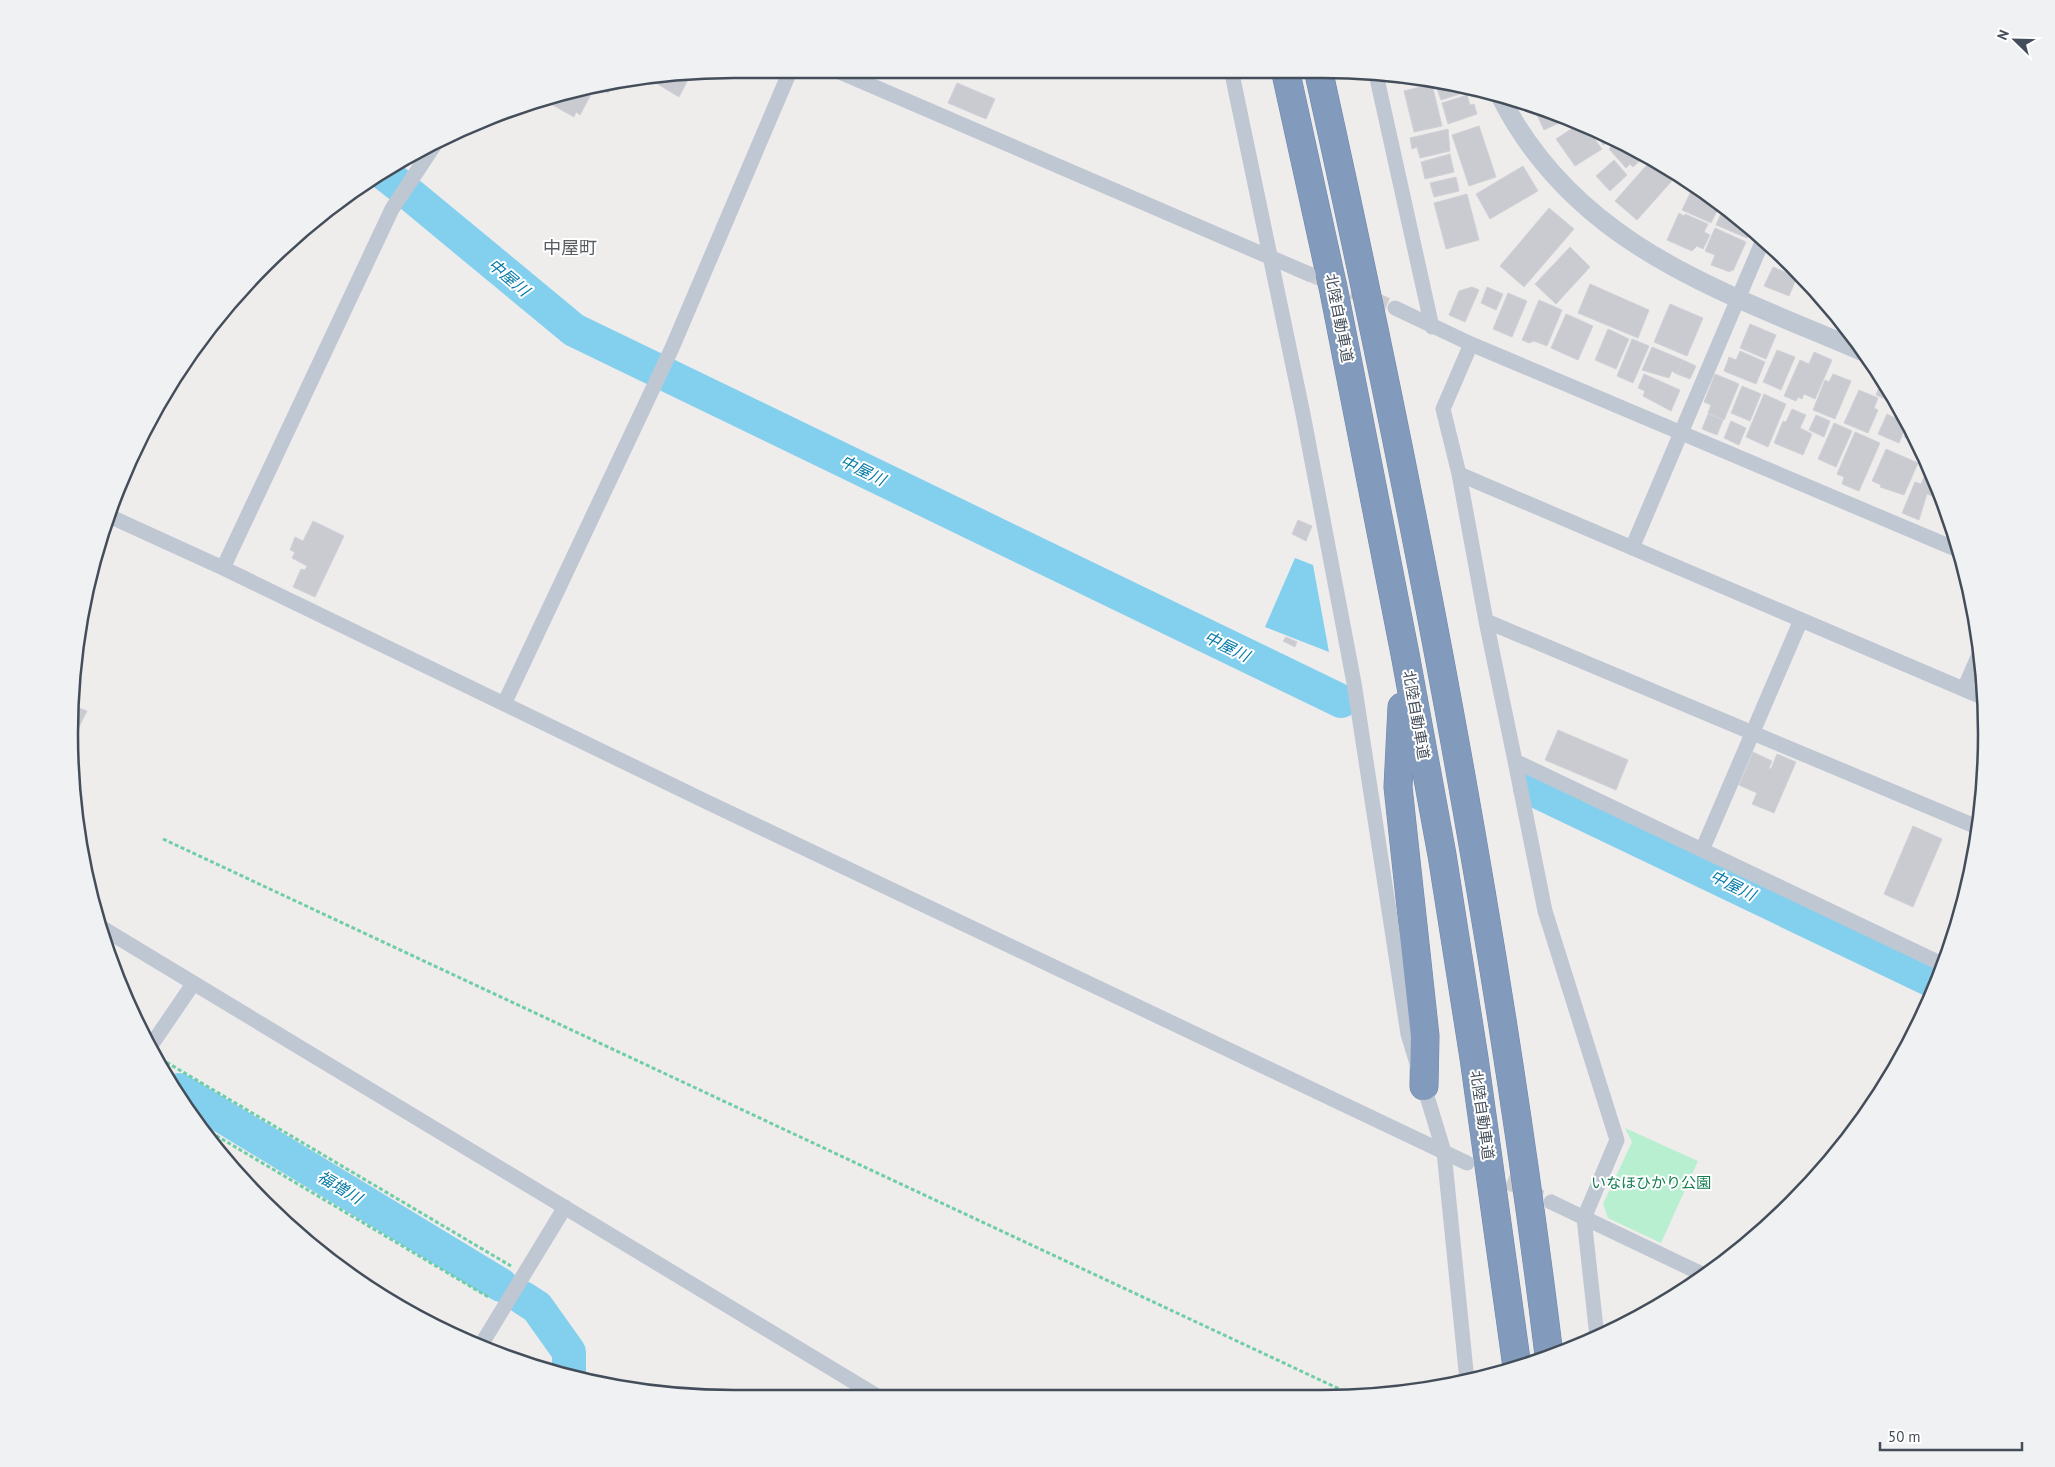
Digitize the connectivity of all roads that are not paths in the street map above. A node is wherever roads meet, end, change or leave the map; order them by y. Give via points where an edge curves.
1 (786, 78) edge
2 (854, 78) edge
3 (1233, 78) edge
4 (1287, 78) edge
5 (1320, 78) edge
6 (1377, 80) edge
7 (1505, 104) edge
8 (430, 152) edge
9 (1760, 246) edge
10 (1269, 257) junction
11 (1309, 274) tunnel mouth
12 (1738, 298) junction
13 (1395, 308) tunnel mouth
14 (1432, 327) junction
15 (1472, 344) junction
16 (1850, 345) edge
17 (1680, 433) junction
18 (1459, 474) junction
19 (114, 518) edge
20 (1950, 547) edge
21 (1632, 548) junction
22 (223, 568) junction
23 (1801, 620) junction
24 (1486, 621) junction
25 (1405, 654) junction
26 (1974, 667) edge
27 (1964, 689) junction
28 (1976, 694) edge
29 (504, 704) junction
30 (1753, 732) junction
31 (1516, 761) junction
32 (1971, 825) edge
33 (1703, 848) junction
34 (108, 932) edge
35 (1937, 961) edge
36 (193, 984) junction
37 (154, 1041) edge
38 (1474, 1058) junction
39 (1424, 1086) junction
40 (1444, 1152) junction
41 (1467, 1162) dead end
42 (1551, 1202) tunnel mouth
43 (566, 1207) junction
44 (1584, 1218) junction
45 (1697, 1271) edge
46 (1596, 1329) edge
47 (484, 1341) edge
48 (1548, 1349) edge
49 (1516, 1360) edge
50 (1506, 1363) edge
51 (1466, 1373) edge
52 (867, 1390) edge

1 - 29 street via 672,348
2 - 10 street
3 - 10 street
4 - 25 highway, 北陸自動車道 via 1334,292
5 - 48 highway via 1414,525 1474,852
6 - 14 street
7 - 12 street via 1542,160 1594,214 1659,261
8 - 22 street via 392,209
9 - 12 street
10 - 11 street
10 - 39 street via 1303,414 1354,683 1408,1034
12 - 16 street
12 - 17 street
13 - 14 street
14 - 15 street
15 - 17 street
15 - 18 street via 1443,409
17 - 20 street
17 - 21 street
18 - 21 street
18 - 24 street
19 - 22 street
21 - 23 street
22 - 29 street
23 - 27 street
23 - 30 street
24 - 30 street
24 - 31 street
25 - 38 highway, 北陸自動車道 via 1442,855
25 - 39 highway via 1398,787 1425,1036
26 - 27 street
27 - 28 street
29 - 40 street
30 - 32 street
30 - 33 street
31 - 33 street
31 - 44 street via 1545,911 1617,1140
33 - 35 street
34 - 36 street
36 - 37 street
36 - 43 street
38 - 49 highway, 北陸自動車道
38 - 50 highway via 1478,1143
39 - 40 street
40 - 41 street
40 - 51 street
42 - 44 street
43 - 47 street
43 - 52 street
44 - 45 street
44 - 46 street

